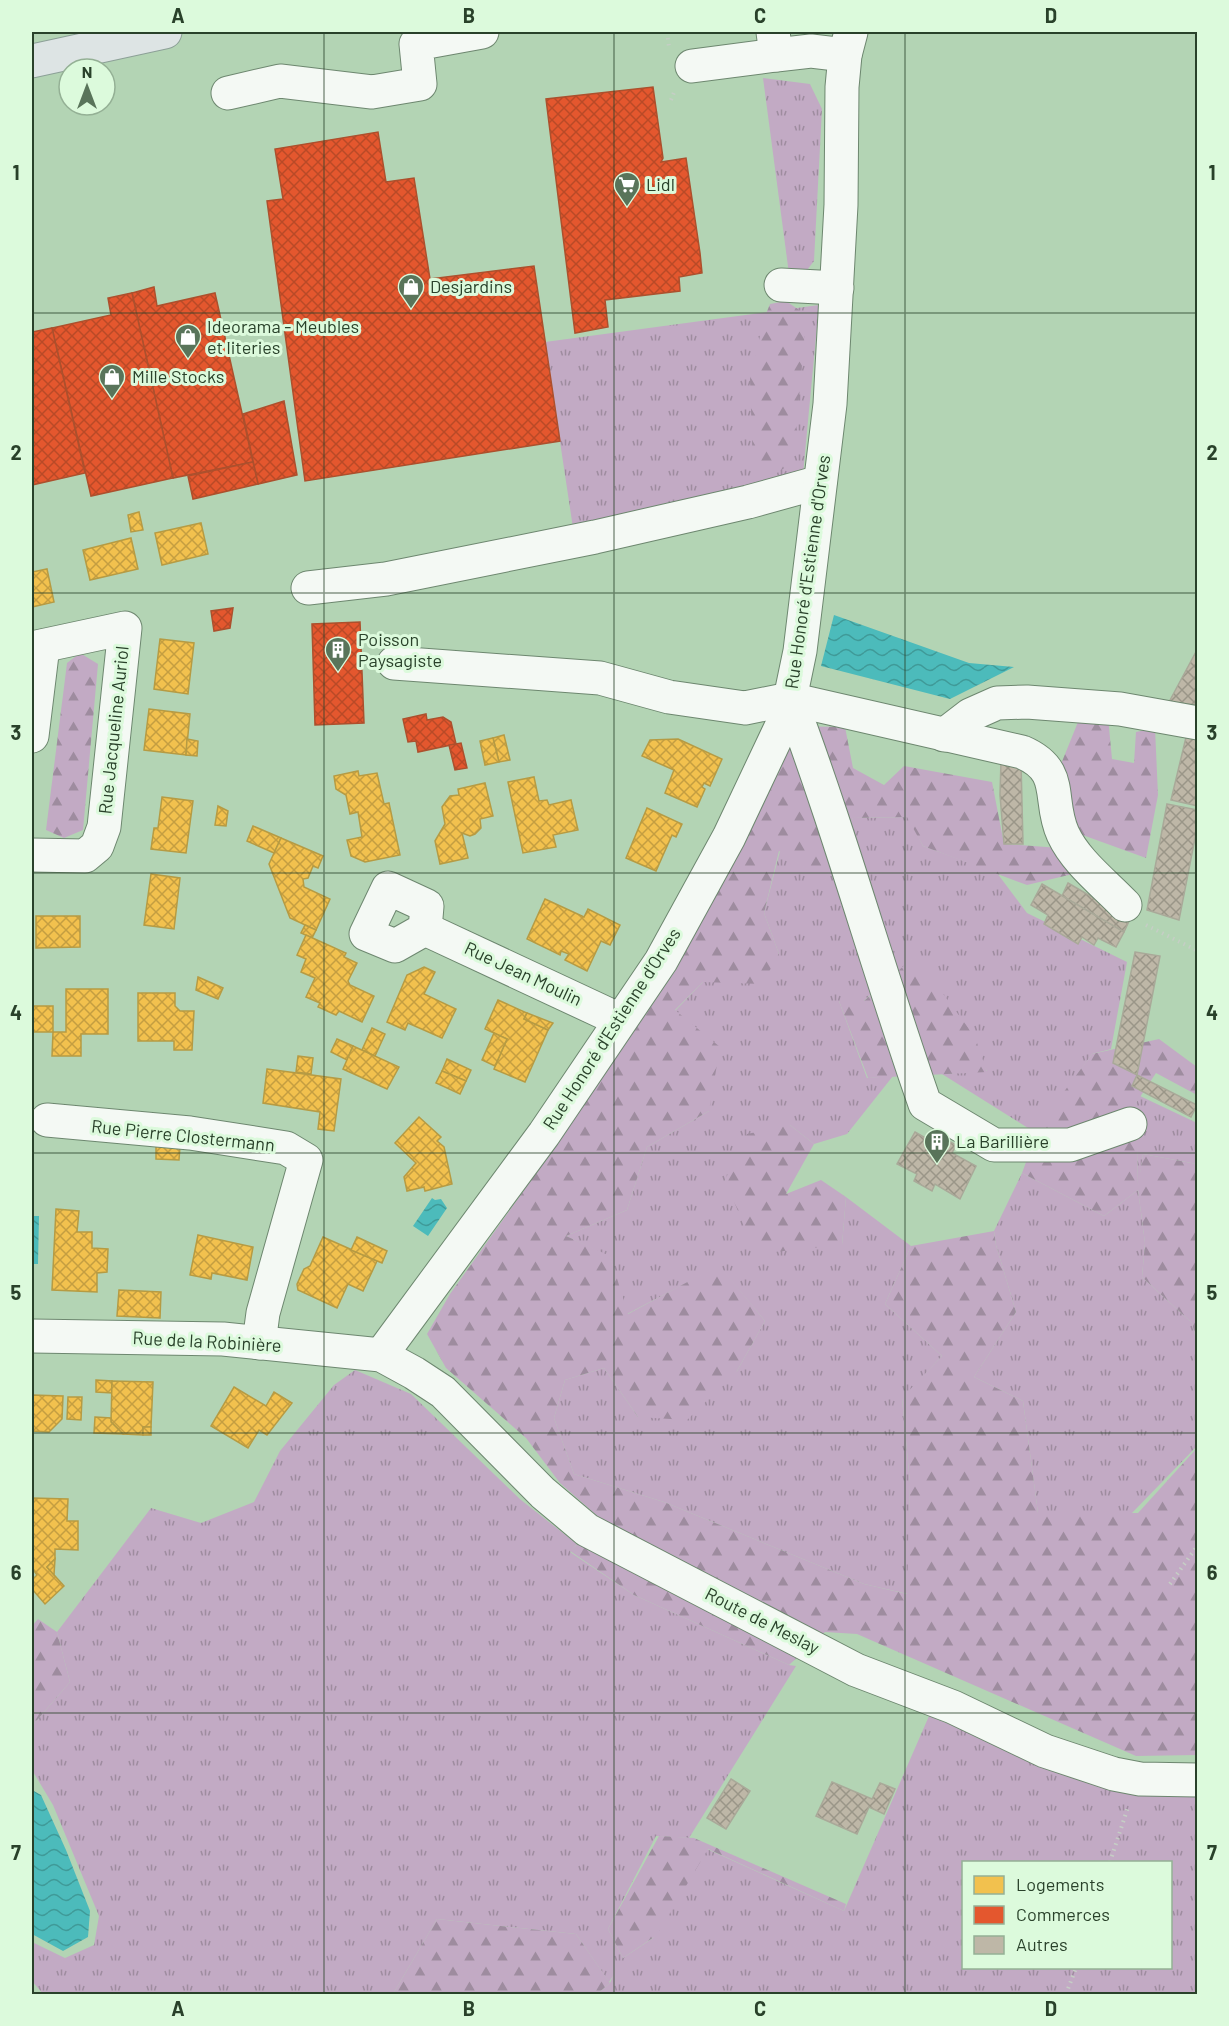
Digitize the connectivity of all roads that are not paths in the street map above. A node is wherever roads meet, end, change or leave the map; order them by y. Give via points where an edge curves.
1 (165, 32) edge
2 (481, 32) edge
3 (774, 43) edge
4 (848, 43) edge
5 (32, 61) edge
6 (692, 66) dead end
7 (228, 93) dead end
8 (781, 285) dead end
9 (837, 288) junction
10 (820, 482) junction
11 (308, 588) dead end
12 (37, 647) edge
13 (394, 663) dead end
14 (790, 699) junction
15 (1197, 723) edge
16 (945, 735) junction
17 (32, 736) edge
18 (32, 855) edge
19 (1125, 905) road end
20 (425, 928) dead end
21 (620, 1020) junction
22 (47, 1120) dead end
23 (1130, 1124) dead end
24 (32, 1336) edge
25 (259, 1343) junction
26 (381, 1355) junction
27 (1197, 1780) edge

1 - 5 main road
2 - 7 street via 416,44 420,84 372,92 280,81
3 - 4 street via 811,51
3 - 6 street
4 - 9 street, Rue Honoré d'Estienne d'Orves via 842,87
8 - 9 street
9 - 10 street, Rue Honoré d'Estienne d'Orves via 830,404
10 - 11 street via 595,537 386,579
10 - 14 street, Rue Honoré d'Estienne d'Orves via 800,651
12 - 17 street, Rue Jacqueline Auriol
12 - 18 street, Rue Jacqueline Auriol via 125,628 104,827 97,846 85,855
13 - 14 street via 600,678 669,697 745,708
14 - 16 street
14 - 21 street, Rue Honoré d'Estienne d'Orves via 782,725 729,837 661,961
14 - 23 street via 821,781 925,1104 994,1145 1070,1145
15 - 16 street via 1120,709 997,703 970,715
16 - 19 street via 1037,759 1052,776 1063,834 1078,857
20 - 21 street, Rue Jean Moulin
21 - 26 street, Rue Honoré d'Estienne d'Orves via 544,1134
22 - 25 street, Rue Pierre Clostermann via 190,1133 286,1148 306,1160 262,1313
24 - 25 street, Rue de la Robinière
25 - 26 street, Rue de la Robinière
26 - 27 street, Route de Meslay via 443,1392 543,1494 587,1530 856,1670 953,1707 1045,1751 1140,1779

